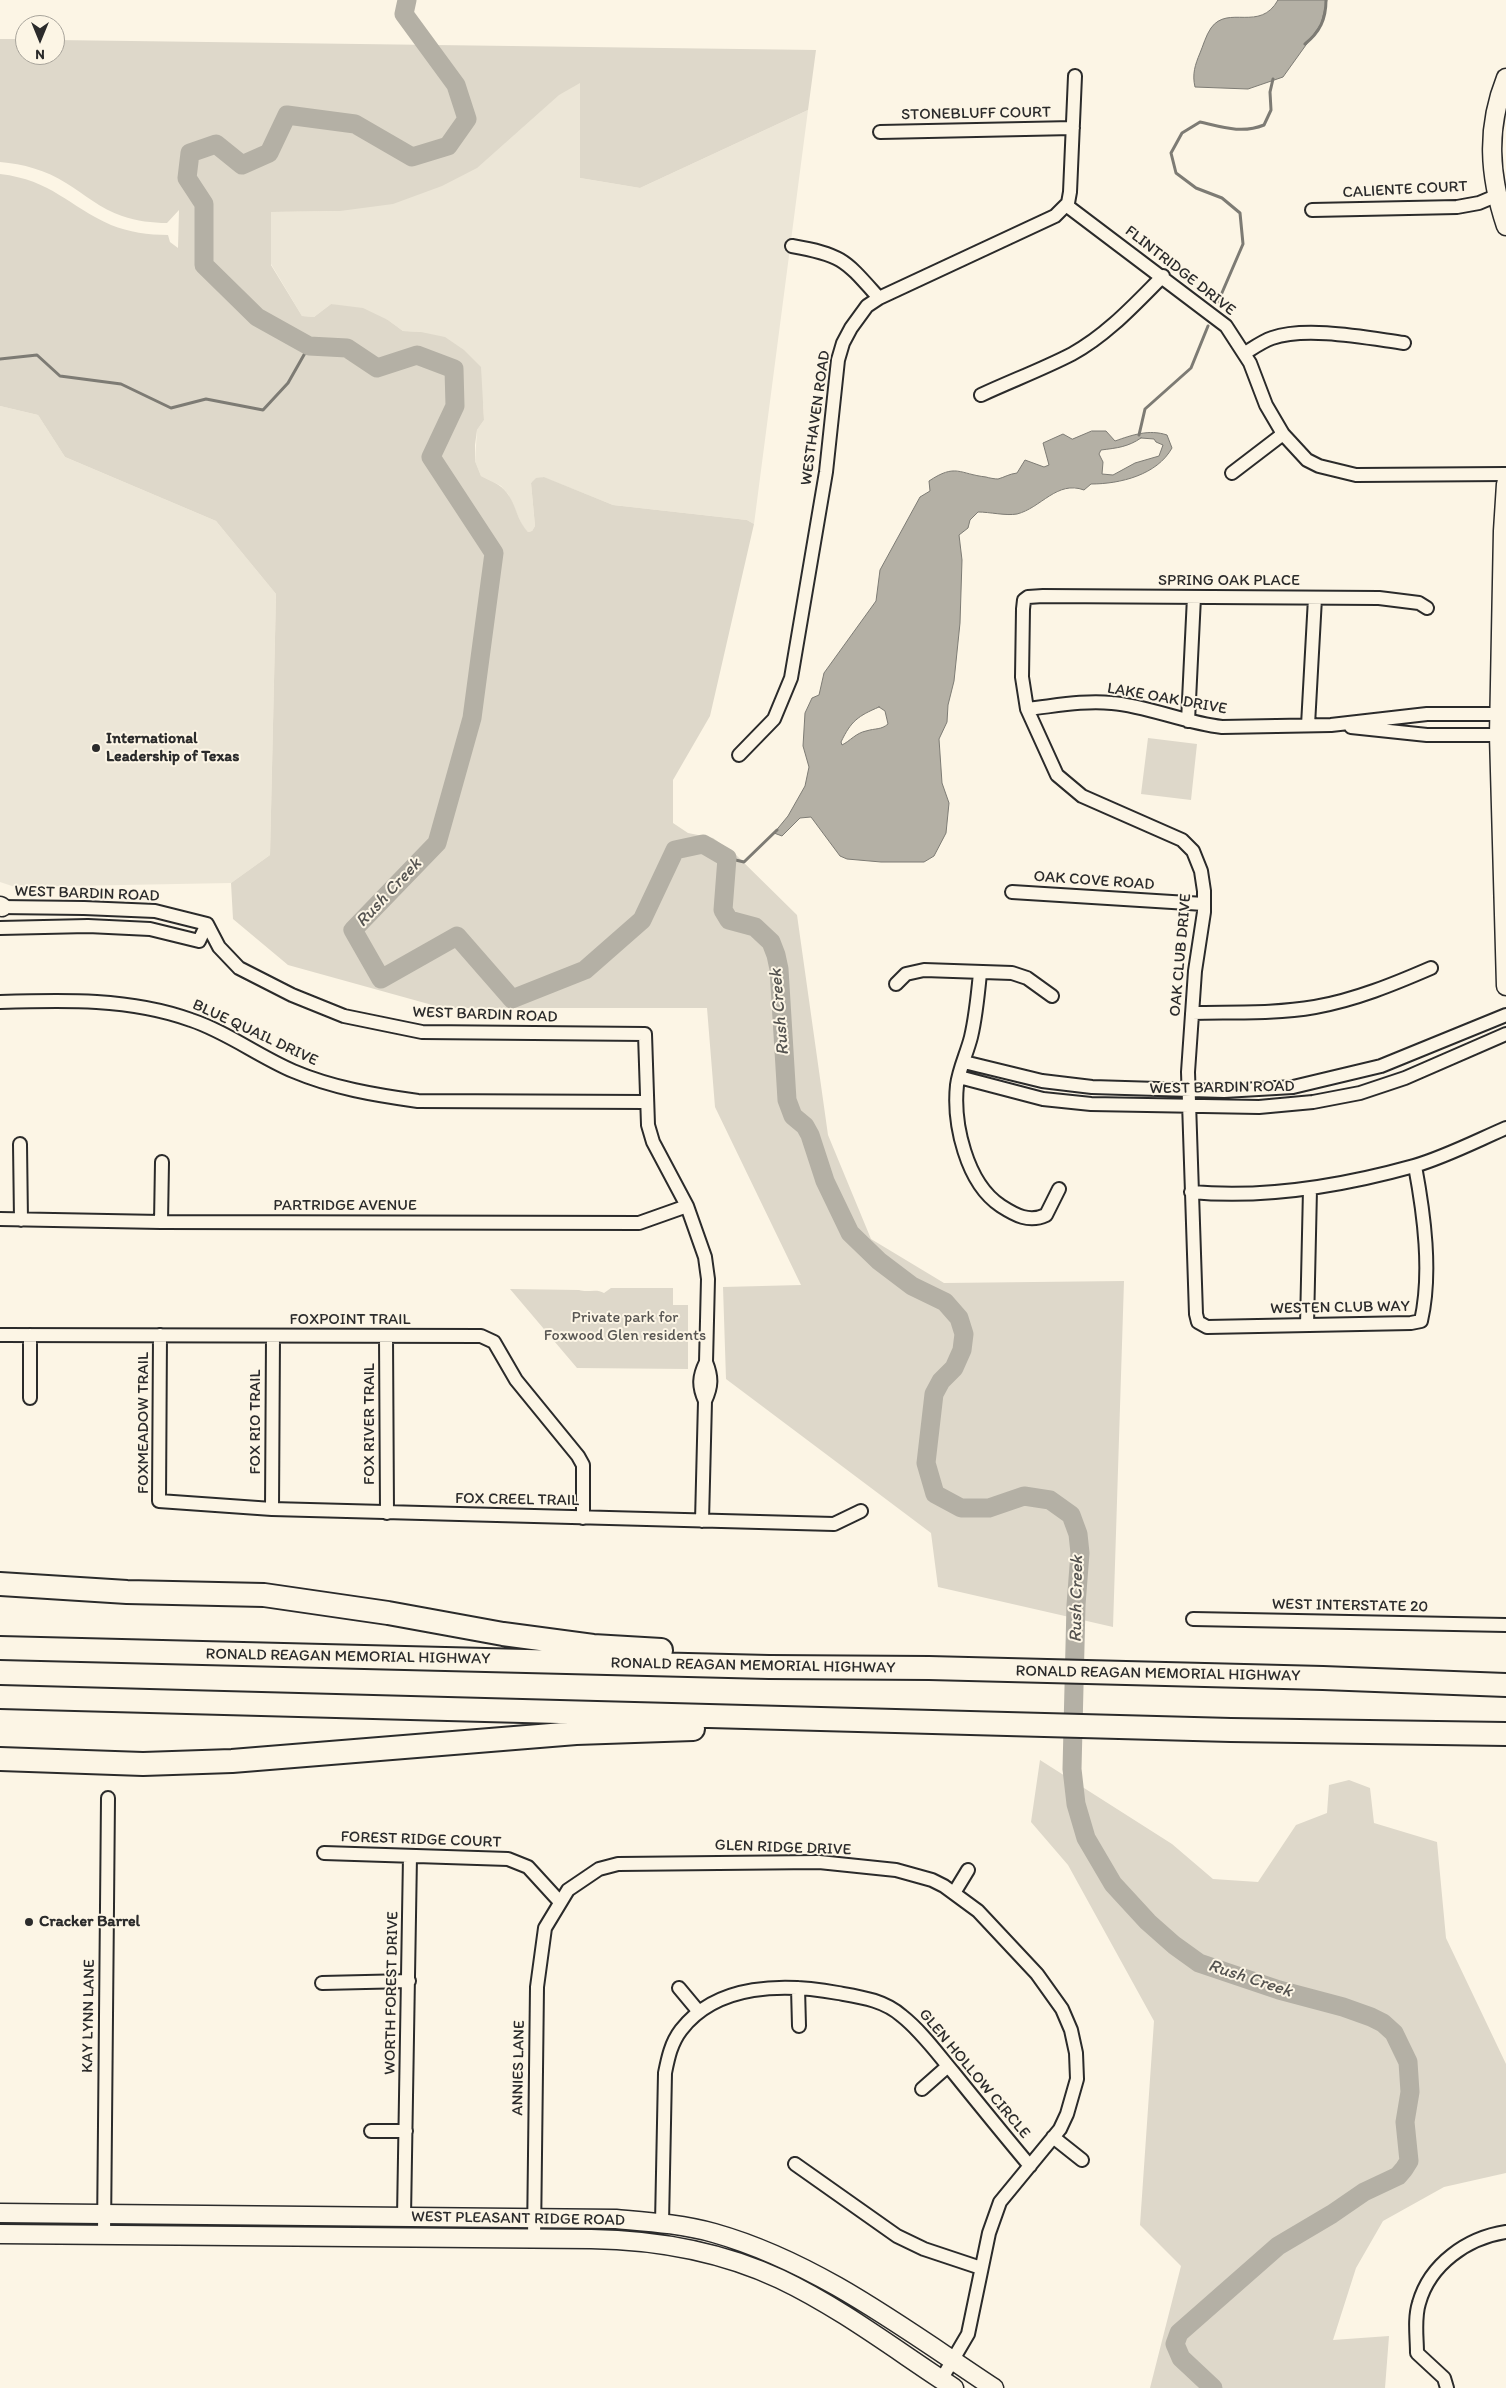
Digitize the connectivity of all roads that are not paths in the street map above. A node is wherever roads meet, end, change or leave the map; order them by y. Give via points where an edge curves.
1 (1074, 76) dead end
2 (1506, 78) edge
3 (1073, 128) junction
4 (880, 132) dead end
5 (1498, 195) junction
6 (1066, 205) junction
7 (1312, 210) dead end
8 (1506, 226) edge
9 (792, 246) dead end
10 (1163, 276) junction
11 (879, 298) junction
12 (1404, 343) dead end
13 (1245, 353) junction
14 (981, 395) dead end
15 (1283, 434) junction
16 (1232, 473) dead end
17 (1506, 474) edge
18 (1506, 484) edge
19 (1028, 597) joint
20 (1194, 597) junction
21 (1316, 598) junction
22 (1427, 608) dead end
23 (1027, 709) junction
24 (1499, 714) junction
25 (1188, 721) junction
26 (1308, 725) junction
27 (1331, 725) junction
28 (1499, 735) junction
29 (740, 755) dead end
30 (1012, 892) dead end
31 (1204, 904) junction
32 (1, 907) edge
33 (1505, 908) edge
34 (208, 924) junction
35 (0, 928) edge
36 (1431, 968) dead end
37 (980, 973) junction
38 (896, 984) dead end
39 (1506, 986) edge
40 (1052, 996) dead end
41 (0, 1002) edge
42 (1192, 1013) junction
43 (1506, 1015) edge
44 (1506, 1034) edge
45 (964, 1062) junction
46 (959, 1077) junction
47 (1189, 1089) junction
48 (646, 1102) junction
49 (1190, 1107) junction
50 (1506, 1128) edge
51 (20, 1144) dead end
52 (162, 1162) dead end
53 (1416, 1166) junction
54 (1058, 1189) dead end
55 (1310, 1189) junction
56 (1191, 1192) junction
57 (686, 1206) junction
58 (0, 1219) edge
59 (20, 1220) junction
60 (161, 1222) junction
61 (1197, 1319) joint
62 (1308, 1325) junction
63 (0, 1335) edge
64 (30, 1335) junction
65 (160, 1335) junction
66 (273, 1336) junction
67 (386, 1336) junction
68 (30, 1398) dead end
69 (169, 1504) joint
70 (272, 1509) junction
71 (861, 1511) dead end
72 (387, 1512) junction
73 (583, 1518) junction
74 (702, 1521) junction
75 (0, 1576) edge
76 (0, 1584) edge
77 (36, 1585) junction
78 (0, 1600) edge
79 (1193, 1619) dead end
80 (1506, 1625) edge
81 (0, 1648) edge
82 (929, 1668) junction
83 (1506, 1670) edge
84 (1324, 1678) junction
85 (1506, 1685) edge
86 (2, 1697) edge
87 (976, 1723) junction
88 (1231, 1730) junction
89 (1506, 1734) edge
90 (1506, 1748) edge
91 (1, 1760) edge
92 (108, 1798) dead end
93 (324, 1853) dead end
94 (410, 1856) junction
95 (968, 1870) dead end
96 (954, 1893) junction
97 (560, 1902) junction
98 (409, 1981) junction
99 (322, 1984) dead end
100 (679, 1988) dead end
101 (798, 1988) junction
102 (699, 2012) junction
103 (799, 2026) dead end
104 (948, 2066) junction
105 (922, 2089) dead end
106 (371, 2131) dead end
107 (406, 2131) junction
108 (1054, 2137) junction
109 (1082, 2160) dead end
110 (795, 2164) dead end
111 (1030, 2166) junction
112 (0, 2212) edge
113 (104, 2213) junction
114 (404, 2217) junction
115 (534, 2218) junction
116 (662, 2222) junction
117 (1506, 2232) edge
118 (0, 2234) edge
119 (104, 2234) junction
120 (534, 2238) junction
121 (981, 2268) junction
122 (953, 2361) junction
123 (947, 2384) edge
124 (994, 2388) edge
125 (1447, 2388) edge

1 - 3 street
2 - 5 main road via 1491,141
3 - 4 street, STONEBLUFF COURT
3 - 6 street via 1070,192
5 - 7 street, CALIENTE COURT via 1457,207
5 - 8 main road
6 - 10 street, FLINTRIDGE DRIVE
6 - 11 street, WESTHAVEN ROAD via 1055,216
9 - 11 street via 840,258
10 - 13 street, FLINTRIDGE DRIVE via 1226,326
10 - 14 street via 1127,312 1072,354
11 - 29 street, WESTHAVEN ROAD via 867,306 851,328 838,360 826,472 791,678 774,719
12 - 13 street via 1350,335 1291,334 1271,338
13 - 15 street, FLINTRIDGE DRIVE via 1266,405
15 - 16 street
15 - 17 street, FLINTRIDGE DRIVE via 1307,460 1356,475
18 - 24 main road
19 - 20 street, SPRING OAK PLACE
19 - 23 street, OAK CLUB DRIVE via 1024,600 1022,677
20 - 21 street, SPRING OAK PLACE
20 - 25 street
21 - 22 street, SPRING OAK PLACE via 1379,598 1419,603
21 - 26 street
23 - 25 street, LAKE OAK DRIVE via 1090,702 1114,703
23 - 31 street, OAK CLUB DRIVE via 1057,775 1082,796 1182,840 1193,851 1201,871
24 - 27 street, LAKE OAK DRIVE via 1427,714
24 - 28 main road
25 - 26 street, LAKE OAK DRIVE via 1222,727
26 - 27 street, LAKE OAK DRIVE
27 - 28 street, LAKE OAK DRIVE via 1426,735
28 - 33 main road
30 - 31 street, OAK COVE ROAD
31 - 42 street, OAK CLUB DRIVE
32 - 34 street, WEST BARDIN ROAD via 155,911
33 - 39 main road
34 - 35 street, WEST BARDIN ROAD via 199,940 150,929 88,926
34 - 48 street, WEST BARDIN ROAD via 219,947 239,968 292,995 344,1016 422,1032 645,1034
36 - 42 street via 1390,985 1313,1008
37 - 38 street via 924,970 906,974
37 - 40 street via 1012,973 1027,978
37 - 45 street
41 - 48 street, BLUE QUAIL DRIVE via 109,1002 157,1010 223,1033 292,1071 380,1096 418,1101
42 - 47 street, OAK CLUB DRIVE
43 - 47 street, WEST BARDIN ROAD via 1381,1066 1342,1077 1293,1087 1224,1091
44 - 49 street, WEST BARDIN ROAD via 1405,1078 1360,1093 1268,1106
45 - 46 street
45 - 47 street, WEST BARDIN ROAD via 1006,1074 1092,1087
46 - 49 street, WEST BARDIN ROAD via 1043,1100
46 - 54 street via 956,1109 959,1133 977,1179 996,1202 1015,1215 1039,1219 1051,1210
47 - 49 street, OAK CLUB DRIVE
48 - 57 street via 652,1142
49 - 56 street, OAK CLUB DRIVE
50 - 53 street
51 - 59 street
52 - 60 street
53 - 55 street
53 - 62 street, WESTEN CLUB WAY via 1424,1214 1426,1285 1422,1321
55 - 56 street
55 - 62 street
56 - 61 street, OAK CLUB DRIVE
57 - 60 street, PARTRIDGE AVENUE via 639,1223
57 - 74 street via 706,1264 708,1280 706,1362 700,1374 700,1389 705,1401
58 - 59 street, PARTRIDGE AVENUE
59 - 60 street, PARTRIDGE AVENUE
61 - 62 street, WESTEN CLUB WAY via 1201,1325 1207,1326
63 - 64 street, FOXPOINT TRAIL
64 - 65 street, FOXPOINT TRAIL
64 - 68 street
65 - 66 street, FOXPOINT TRAIL
65 - 69 street, FOXMEADOW TRAIL via 159,1501
66 - 67 street, FOXPOINT TRAIL
66 - 70 street, FOX RIO TRAIL
67 - 72 street, FOX RIVER TRAIL
67 - 73 street, FOXPOINT TRAIL via 481,1336 494,1342 516,1380 583,1465
69 - 70 street, FOX CREEL TRAIL
70 - 72 street, FOX CREEL TRAIL
71 - 74 street, FOX CREEL TRAIL via 834,1524
72 - 73 street, FOX CREEL TRAIL
73 - 74 street, FOX CREEL TRAIL
75 - 77 main road
76 - 77 highway
77 - 78 highway
77 - 82 highway via 127,1592 264,1595 593,1646 787,1654
79 - 80 street, WEST INTERSTATE 20
81 - 82 highway, RONALD REAGAN MEMORIAL HIGHWAY
82 - 84 highway, RONALD REAGAN MEMORIAL HIGHWAY
83 - 84 highway
84 - 85 highway, RONALD REAGAN MEMORIAL HIGHWAY
86 - 87 highway
87 - 88 highway
87 - 91 highway via 818,1731 678,1729 576,1733 232,1761 143,1764
88 - 89 highway
88 - 90 highway via 1380,1745
92 - 113 street, KAY LYNN LANE
93 - 94 street, FOREST RIDGE COURT
94 - 97 street, FOREST RIDGE COURT via 508,1859 528,1868
94 - 98 street, WORTH FOREST DRIVE
95 - 96 street
96 - 97 street, GLEN RIDGE DRIVE via 932,1880 896,1870 819,1862 618,1864 599,1869 581,1880
96 - 108 street, GLEN RIDGE DRIVE via 978,1911 1037,1974 1062,2008 1076,2053 1077,2079 1066,2114
97 - 115 street, ANNIES LANE via 545,1928 537,1987
98 - 99 street
98 - 107 street, WORTH FOREST DRIVE
100 - 102 street
101 - 102 street, GLEN HOLLOW CIRCLE via 737,1993
101 - 103 street
101 - 104 street, GLEN HOLLOW CIRCLE via 866,1998 886,2005 916,2028
102 - 116 street, GLEN HOLLOW CIRCLE via 680,2032 670,2049 665,2073
104 - 105 street
104 - 111 street, GLEN HOLLOW CIRCLE
106 - 107 street
107 - 114 street, WORTH FOREST DRIVE
108 - 109 street
108 - 111 street, GLEN RIDGE DRIVE
110 - 121 street via 896,2236
111 - 121 street, GLEN RIDGE DRIVE via 1000,2202
112 - 113 main road, WEST PLEASANT RIDGE ROAD
113 - 114 main road, WEST PLEASANT RIDGE ROAD
113 - 119 street, KAY LYNN LANE
114 - 115 main road, WEST PLEASANT RIDGE ROAD
115 - 116 main road, WEST PLEASANT RIDGE ROAD
115 - 120 street, ANNIES LANE
116 - 122 main road, WEST PLEASANT RIDGE ROAD via 716,2234 784,2260 866,2304
117 - 125 street via 1476,2239 1461,2247 1440,2266 1419,2303 1417,2353 1440,2373
118 - 119 main road, WEST PLEASANT RIDGE ROAD
119 - 120 main road, WEST PLEASANT RIDGE ROAD
120 - 123 main road, WEST PLEASANT RIDGE ROAD via 654,2243 746,2266 822,2302
121 - 122 street, GLEN RIDGE DRIVE via 972,2322
122 - 123 street, GLEN RIDGE DRIVE
122 - 124 main road, WEST PLEASANT RIDGE ROAD

